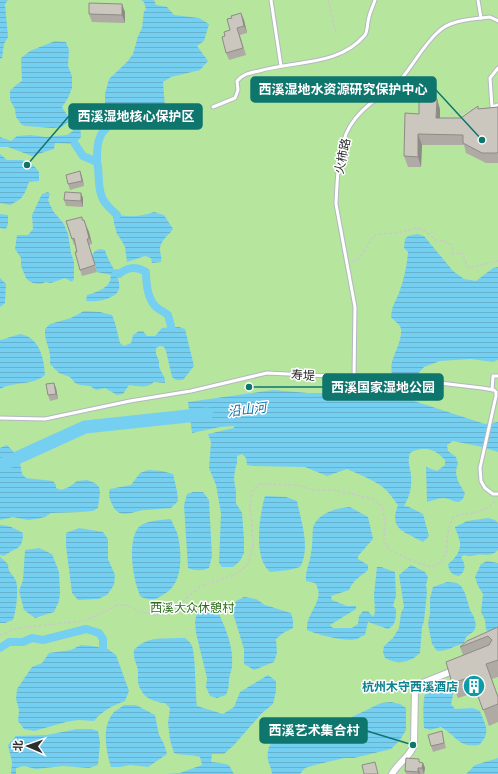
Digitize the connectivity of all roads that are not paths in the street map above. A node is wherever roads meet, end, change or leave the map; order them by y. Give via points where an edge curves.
1 (271, 0) edge
2 (375, 0) edge
3 (478, 0) edge
4 (481, 18) junction
5 (498, 21) edge
6 (281, 66) junction
7 (498, 68) edge
8 (498, 105) edge
9 (213, 107) dead end
10 (498, 376) edge
11 (354, 377) junction
12 (492, 390) junction
13 (0, 418) edge
14 (498, 495) edge
15 (462, 668) edge
16 (392, 774) edge

1 - 6 lane
2 - 6 lane via 366,34 349,50 321,60
3 - 4 lane
4 - 5 lane, 火柿路 via 490,17
4 - 11 lane, 火柿路 via 454,22 438,32 390,91 371,103 356,118 347,133 341,151 336,204 355,307
6 - 9 lane via 242,75 237,81 238,90 235,98
7 - 8 lane via 490,78 492,107
10 - 12 lane via 493,376
11 - 12 lane, 寿堤 via 414,380
11 - 13 lane, 寿堤 via 267,373 190,391 45,419
12 - 14 lane via 496,392 480,468 481,481 485,488
15 - 16 street via 415,688 412,753

